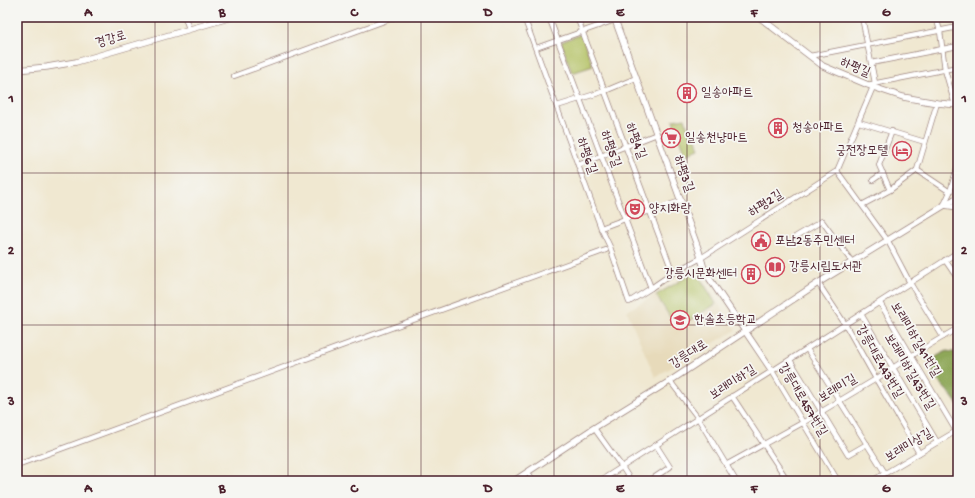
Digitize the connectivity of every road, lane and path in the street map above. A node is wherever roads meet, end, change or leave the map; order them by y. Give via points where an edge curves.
1 (185, 17) edge
2 (232, 17) edge
3 (395, 17) edge
4 (524, 17) edge
5 (549, 17) edge
6 (577, 17) edge
7 (622, 17) edge
8 (780, 17) edge
9 (862, 17) edge
10 (936, 17) edge
11 (614, 18) edge
12 (761, 19) edge
13 (958, 27) edge
14 (189, 29) junction
15 (940, 31) junction
16 (582, 32) junction
17 (558, 40) junction
18 (867, 45) junction
19 (958, 46) edge
20 (536, 48) junction
21 (942, 49) junction
22 (810, 56) junction
23 (871, 63) junction
24 (958, 67) edge
25 (17, 70) edge
26 (945, 70) junction
27 (234, 76) dead end
28 (636, 78) junction
29 (874, 85) junction
30 (604, 91) junction
31 (580, 98) junction
32 (937, 103) junction
33 (956, 105) edge
34 (557, 106) junction
35 (859, 122) junction
36 (892, 131) junction
37 (657, 134) junction
38 (925, 142) junction
39 (625, 146) junction
40 (601, 156) junction
41 (578, 165) junction
42 (958, 166) edge
43 (917, 170) junction
44 (837, 171) junction
45 (883, 173) junction
46 (873, 180) dead end
47 (890, 190) junction
48 (950, 192) junction
49 (958, 197) edge
50 (681, 201) junction
51 (862, 205) junction
52 (944, 205) junction
53 (958, 207) edge
54 (650, 211) junction
55 (625, 220) junction
56 (601, 228) junction
57 (795, 237) dead end
58 (888, 240) junction
59 (606, 250) dead end
60 (958, 252) edge
61 (701, 258) junction
62 (945, 260) junction
63 (852, 262) junction
64 (673, 273) junction
65 (958, 279) edge
66 (818, 283) junction
67 (910, 283) junction
68 (651, 288) junction
69 (629, 302) joint
70 (880, 303) junction
71 (861, 314) junction
72 (845, 324) junction
73 (958, 328) edge
74 (745, 331) junction
75 (943, 337) junction
76 (807, 349) junction
77 (911, 356) junction
78 (790, 360) junction
79 (893, 367) junction
80 (772, 371) junction
81 (876, 379) junction
82 (670, 381) junction
83 (732, 396) junction
84 (840, 401) junction
85 (821, 412) junction
86 (698, 418) junction
87 (804, 422) junction
88 (594, 428) junction
89 (957, 430) edge
90 (937, 442) junction
91 (764, 444) junction
92 (867, 444) junction
93 (656, 445) junction
94 (919, 453) junction
95 (17, 465) edge
96 (726, 465) junction
97 (622, 467) junction
98 (528, 472) junction
99 (885, 473) junction
100 (514, 481) edge
101 (533, 481) edge
102 (600, 481) edge
103 (631, 481) edge
104 (649, 481) edge
105 (736, 481) edge
106 (788, 481) edge
107 (838, 481) edge
108 (872, 481) edge

1 - 14 street
2 - 14 street, 경강로
3 - 27 street
4 - 20 street, 하평6길
5 - 17 street, 하평5길
6 - 16 street, 하평4길
7 - 11 street
8 - 12 street
9 - 18 street
10 - 15 street
11 - 16 street
11 - 28 street, 하평3길
12 - 22 street, 하평길
13 - 15 street
14 - 25 street, 경강로 via 76,62
15 - 18 street
15 - 21 street
16 - 17 street
16 - 30 street, 하평4길
17 - 20 street
17 - 31 street, 하평5길
18 - 22 street
18 - 23 street
19 - 21 street
20 - 34 street, 하평6길
21 - 23 street
21 - 26 street
22 - 29 street, 하평길 via 823,66 867,85
23 - 29 street
24 - 26 street
26 - 29 street
26 - 33 street
28 - 30 street
28 - 37 street, 하평3길
29 - 32 street, 하평길 via 903,97
29 - 35 street
30 - 31 street
30 - 39 street, 하평4길
31 - 34 street
31 - 40 street, 하평5길
32 - 33 street, 하평길
32 - 38 street
34 - 41 street, 하평6길
35 - 36 street
35 - 44 street
36 - 38 street
36 - 45 street via 880,165
37 - 39 street
37 - 50 street, 하평3길
38 - 43 street
39 - 40 street
39 - 54 street, 하평4길
40 - 41 street
40 - 55 street, 하평5길
41 - 56 street, 하평6길
42 - 48 street
43 - 47 street
43 - 48 street
44 - 51 street
44 - 61 street, 하평2길
45 - 46 street
45 - 47 street
47 - 51 street
48 - 52 street
49 - 52 street, 강릉대로
50 - 54 street
50 - 61 street, 하평3길
51 - 58 street
52 - 53 street
52 - 58 street, 강릉대로
54 - 55 street
54 - 64 street, 하평4길
55 - 56 street
55 - 68 street, 하평5길
56 - 69 street, 하평6길
57 - 63 street via 822,221
58 - 63 street, 강릉대로
58 - 67 street
59 - 95 street
60 - 62 street, 보래미하길
61 - 64 street, 하평2길
61 - 74 street, 하평3길 via 705,272
62 - 65 street
62 - 67 street, 보래미하길
63 - 66 street, 강릉대로
64 - 68 street, 하평2길
66 - 72 street, 강릉대로443번길
66 - 74 street, 강릉대로
67 - 70 street, 보래미하길
67 - 75 street
68 - 69 street, 하평2길
70 - 71 street, 보래미하길
70 - 77 street, 보래미하길41번길
71 - 72 street, 보래미하길
71 - 79 street, 보래미하길43번길
72 - 76 street, 보래미하길
72 - 81 street, 강릉대로443번길
73 - 75 street, 보래미길
74 - 80 street, 강릉대로457번길
74 - 82 street, 강릉대로
75 - 77 street, 보래미길
76 - 78 street, 보래미하길
76 - 84 street
77 - 79 street, 보래미길
77 - 89 street, 보래미하길41번길
78 - 80 street, 보래미하길
78 - 85 street
79 - 81 street, 보래미길
79 - 90 street, 보래미하길43번길
80 - 83 street, 보래미하길
80 - 87 street, 강릉대로457번길
81 - 84 street, 보래미길
81 - 94 street, 강릉대로443번길
82 - 86 street
82 - 88 street, 강릉대로
83 - 86 street, 보래미하길
83 - 91 street
84 - 85 street, 보래미길
84 - 92 street
85 - 87 street, 보래미길
85 - 92 street via 848,455
86 - 93 street, 보래미하길
86 - 96 street
87 - 91 street, 보래미길
87 - 107 street, 강릉대로457번길
88 - 97 street
88 - 98 street, 강릉대로
89 - 90 street, 보래미상길
90 - 94 street, 보래미상길
91 - 96 street, 보래미길
91 - 106 street
92 - 99 street
93 - 97 street, 보래미하길
93 - 104 street via 670,467
94 - 99 street, 보래미상길
96 - 105 street
97 - 102 street, 보래미하길
97 - 103 street
98 - 100 street, 강릉대로
98 - 101 street
99 - 108 street, 보래미상길

